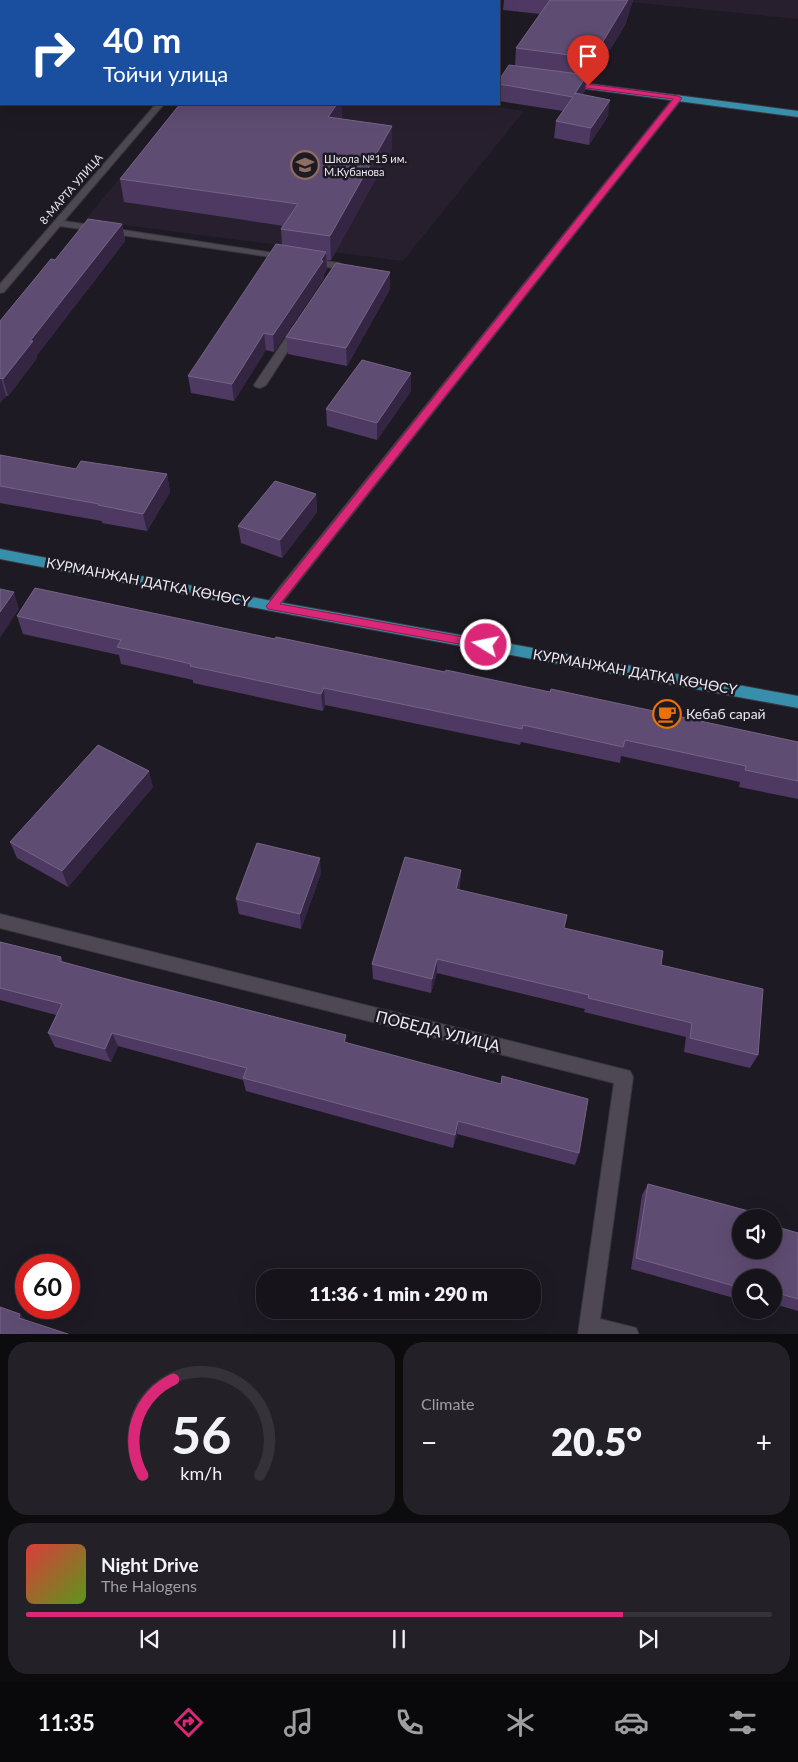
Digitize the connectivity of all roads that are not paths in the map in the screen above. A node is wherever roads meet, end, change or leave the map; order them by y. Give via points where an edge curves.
1 (556, 82) edge
2 (678, 98) junction
3 (159, 105) edge
4 (798, 114) edge
5 (58, 222) junction
6 (0, 290) edge
7 (323, 290) edge
8 (302, 322) edge
9 (260, 385) dead end
10 (0, 554) edge
11 (272, 606) junction
12 (798, 702) edge
13 (0, 921) edge
14 (588, 1331) edge
15 (629, 1334) edge

1 - 2 main road
2 - 4 main road
2 - 11 street
3 - 5 street, 8-МАРТА УЛИЦА
5 - 6 street, 8-МАРТА УЛИЦА
5 - 7 street via 339,266
8 - 9 street
10 - 11 main road, КУРМАНЖАН ДАТКА КӨЧӨСҮ
11 - 12 main road, КУРМАНЖАН ДАТКА КӨЧӨСҮ
13 - 14 street, ПОБЕДА УЛИЦА via 624,1077
14 - 15 street

